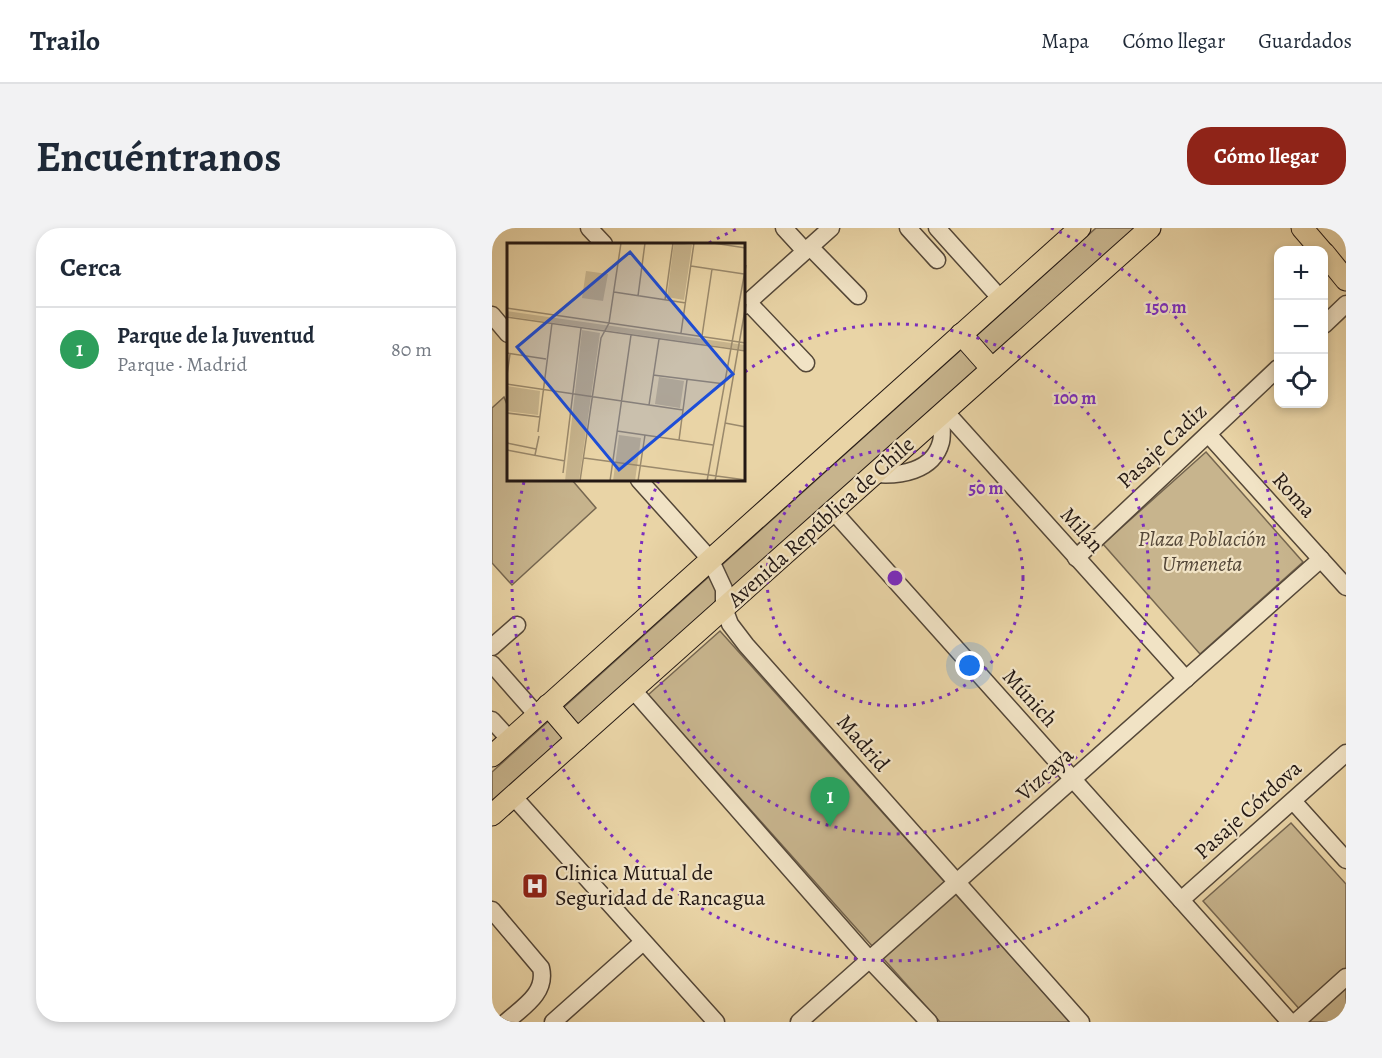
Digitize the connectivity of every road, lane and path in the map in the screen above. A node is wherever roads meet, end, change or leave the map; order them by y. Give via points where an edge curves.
1 (589, 228) edge
2 (784, 228) edge
3 (831, 228) edge
4 (908, 228) edge
5 (937, 228) edge
6 (1080, 228) edge
7 (1150, 228) edge
8 (1302, 228) edge
9 (603, 243) edge
10 (1317, 246) edge
11 (807, 249) junction
12 (1328, 259) edge
13 (937, 260) dead end
14 (1346, 280) edge
15 (858, 296) dead end
16 (1001, 298) junction
17 (746, 304) edge
18 (1346, 304) edge
19 (492, 315) edge
20 (1328, 320) edge
21 (507, 333) edge
22 (961, 334) junction
23 (806, 363) dead end
24 (992, 369) junction
25 (1274, 372) edge
26 (943, 413) junction
27 (1208, 434) junction
28 (641, 482) edge
29 (833, 511) junction
30 (1076, 558) junction
31 (710, 559) junction
32 (1321, 559) junction
33 (1346, 586) edge
34 (724, 608) junction
35 (516, 625) dead end
36 (492, 647) edge
37 (492, 664) edge
38 (1186, 679) junction
39 (633, 690) junction
40 (542, 710) junction
41 (492, 720) edge
42 (510, 740) junction
43 (577, 740) junction
44 (1346, 753) edge
45 (492, 756) edge
46 (1073, 780) junction
47 (513, 796) junction
48 (1293, 801) junction
49 (492, 815) edge
50 (1346, 860) edge
51 (956, 883) junction
52 (1181, 900) junction
53 (492, 910) edge
54 (643, 942) junction
55 (869, 959) junction
56 (1346, 977) edge
57 (506, 1022) edge
58 (553, 1022) edge
59 (716, 1022) edge
60 (799, 1022) edge
61 (929, 1022) edge
62 (1081, 1022) edge
63 (1290, 1022) edge
64 (1296, 1022) edge

1 - 9 street
2 - 11 street
3 - 11 street
4 - 13 street
5 - 16 street
6 - 16 main road, Avenida República de Chile
7 - 24 main road, Avenida República de Chile
8 - 10 main road
11 - 15 street
11 - 17 street
12 - 14 main road
16 - 22 main road, Avenida República de Chile
17 - 23 street
18 - 20 street
19 - 21 street
22 - 24 main road
22 - 31 main road, Avenida República de Chile
24 - 26 main road, Avenida República de Chile
25 - 27 street, Pasaje Cadiz
26 - 29 main road, Avenida República de Chile
26 - 30 street, Milán
27 - 30 street, Pasaje Cadiz
27 - 32 street, Roma
28 - 31 street, Madrid
29 - 34 main road, Avenida República de Chile
29 - 46 street, Múnich
30 - 38 street, Milán
31 - 34 street, Madrid via 724,589
31 - 40 main road, Avenida República de Chile
32 - 33 street, Roma
32 - 38 street, Vizcaya
34 - 39 main road, Avenida República de Chile
34 - 51 street, Madrid via 730,624 746,645
35 - 36 street
37 - 40 street
38 - 46 street, Vizcaya
39 - 43 main road, Avenida República de Chile
39 - 55 street
40 - 42 main road, Avenida República de Chile
40 - 43 main road
41 - 42 street
42 - 45 main road, Avenida República de Chile
43 - 47 main road, Avenida República de Chile
44 - 48 street, Pasaje Córdova
46 - 51 street, Vizcaya
46 - 52 street, Múnich
47 - 49 main road, Avenida República de Chile
47 - 54 street
48 - 50 street
48 - 52 street, Pasaje Córdova
51 - 55 street, Vizcaya
51 - 62 street, Madrid
52 - 63 street, Múnich
53 - 57 street via 541,968 544,979 538,992
54 - 58 street
54 - 59 street
55 - 60 street, Vizcaya
55 - 61 street
56 - 64 street

